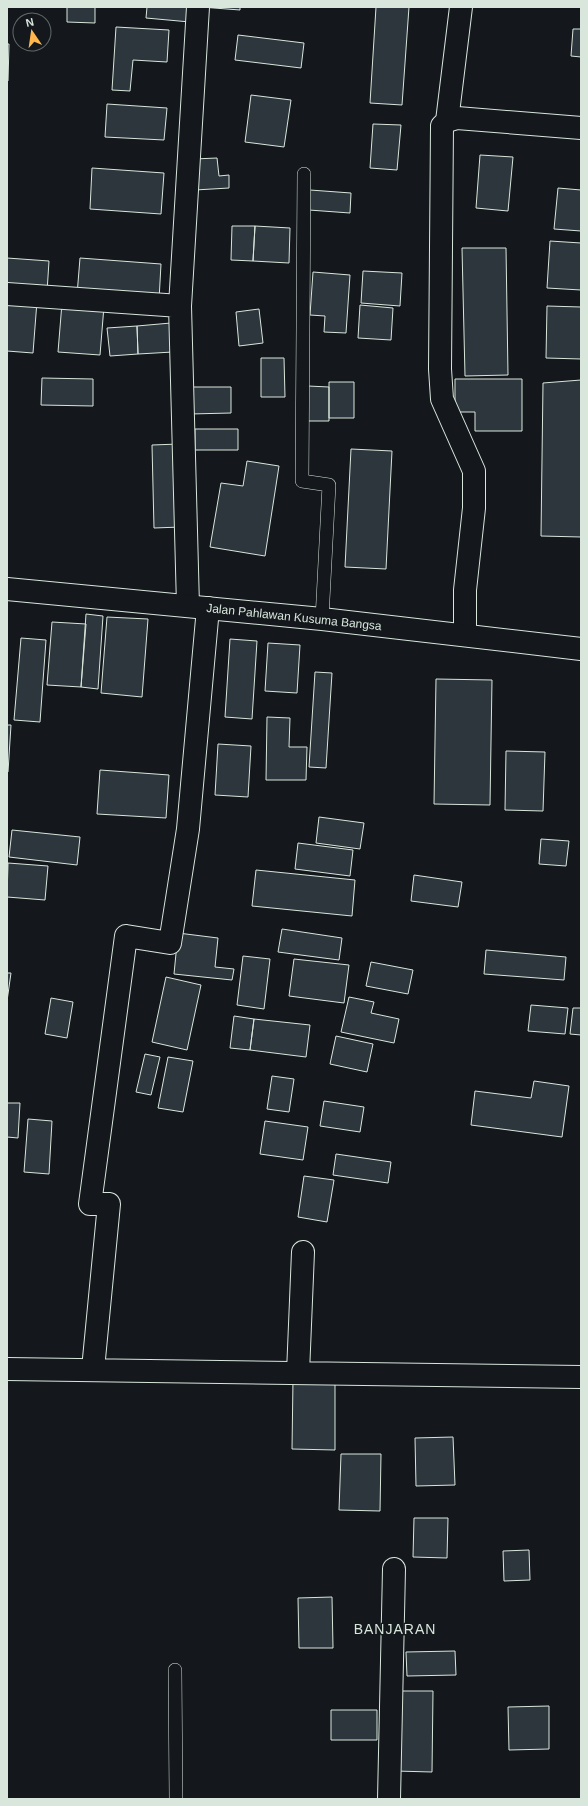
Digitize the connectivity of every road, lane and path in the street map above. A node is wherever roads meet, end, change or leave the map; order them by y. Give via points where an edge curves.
1 (198, 7) edge
2 (461, 7) edge
3 (447, 121) junction
4 (581, 128) edge
5 (304, 174) dead end
6 (7, 294) edge
7 (180, 306) junction
8 (7, 589) edge
9 (198, 607) junction
10 (322, 619) junction
11 (465, 635) junction
12 (581, 649) edge
13 (303, 1252) dead end
14 (7, 1369) edge
15 (93, 1369) junction
16 (298, 1372) junction
17 (581, 1377) edge
18 (394, 1569) dead end
19 (175, 1670) dead end
20 (176, 1799) edge
21 (389, 1799) edge

1 - 7 street
2 - 3 street
3 - 4 street via 457,118
3 - 11 street via 442,126 440,370 442,399 474,471 474,508 465,590
5 - 10 lane via 302,481 329,485
6 - 7 street
7 - 9 street
8 - 9 street, Jalan Pahlawan Kusuma Bangsa
9 - 10 street, Jalan Pahlawan Kusuma Bangsa
9 - 15 street via 188,829 170,943 126,936 90,1204 109,1204
10 - 11 street, Jalan Pahlawan Kusuma Bangsa
11 - 12 street, Jalan Pahlawan Kusuma Bangsa
13 - 16 street
14 - 15 street
15 - 16 street
16 - 17 street
18 - 21 street
19 - 20 lane

